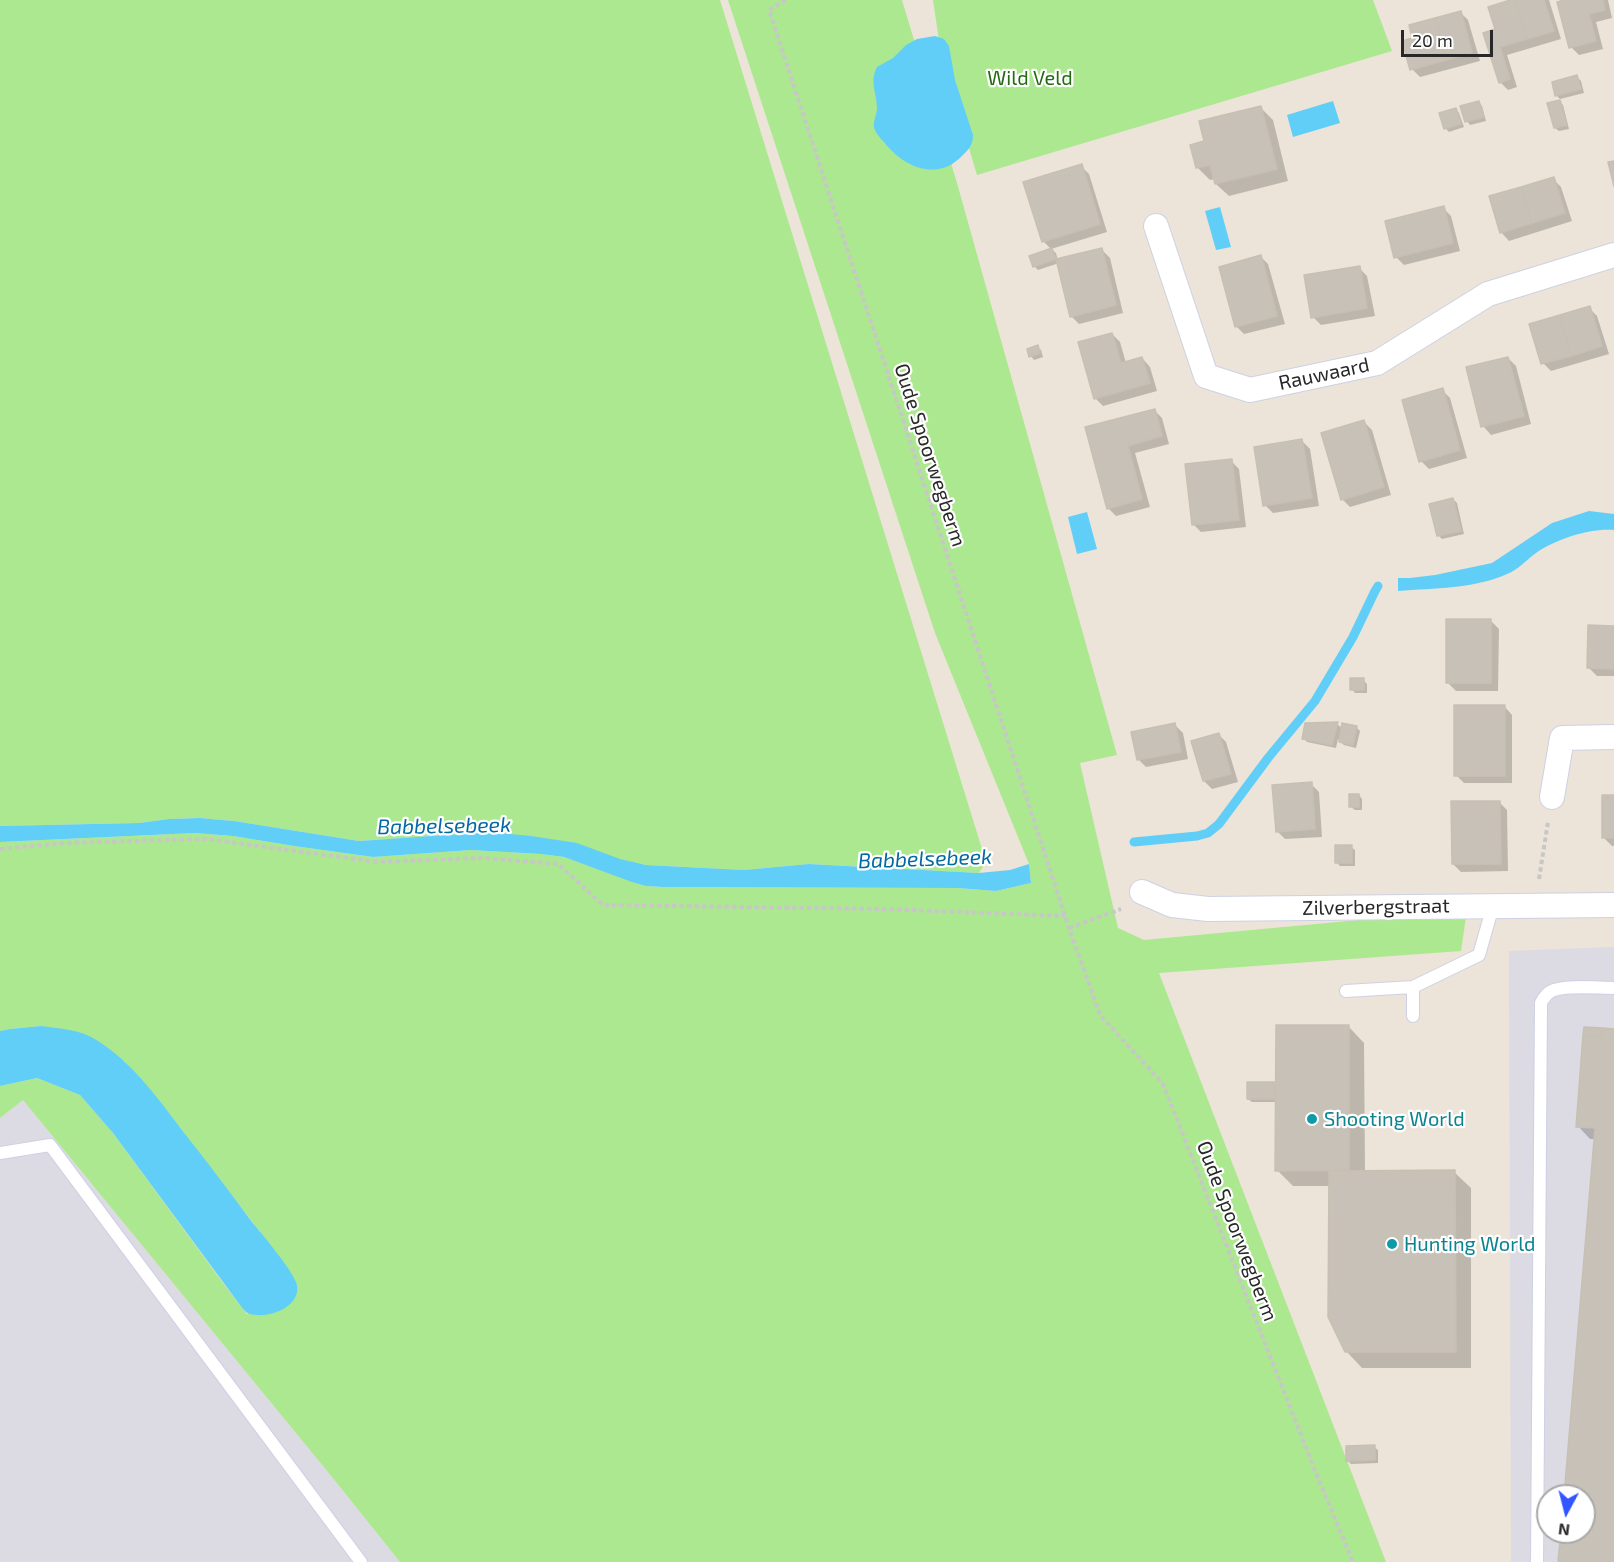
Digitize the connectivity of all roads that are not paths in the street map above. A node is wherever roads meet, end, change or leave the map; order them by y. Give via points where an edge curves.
1 (1156, 226) dead end
2 (1614, 255) edge
3 (1614, 737) edge
4 (1552, 797) road end
5 (1142, 892) road end
6 (1614, 905) edge
7 (1493, 906) junction
8 (1413, 987) junction
9 (1614, 988) edge
10 (1346, 991) dead end
11 (1413, 1016) dead end
12 (0, 1153) edge
13 (361, 1562) edge
14 (1537, 1562) edge

1 - 2 street, Rauwaard via 1206,376 1250,390 1377,363 1488,294
3 - 4 street via 1562,738
5 - 7 street, Zilverbergstraat via 1172,905 1208,909
6 - 7 street, Zilverbergstraat
7 - 8 lane via 1479,955
8 - 10 lane
8 - 11 lane
9 - 14 lane via 1553,990 1541,1003
12 - 13 lane via 50,1145

